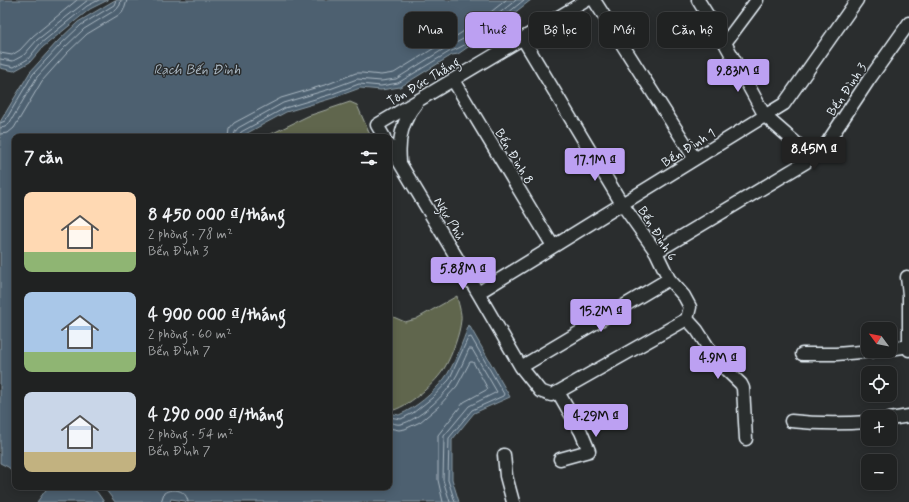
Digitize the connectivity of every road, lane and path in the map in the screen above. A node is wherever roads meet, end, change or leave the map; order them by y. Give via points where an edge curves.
1 (587, 0) edge
2 (594, 0) edge
3 (698, 0) edge
4 (757, 0) edge
5 (857, 0) edge
6 (706, 12) edge
7 (909, 23) edge
8 (523, 39) junction
9 (727, 40) edge
10 (727, 47) edge
11 (453, 80) junction
12 (420, 100) junction
13 (765, 116) junction
14 (382, 134) edge
15 (392, 150) edge
16 (812, 157) junction
17 (695, 159) junction
18 (400, 164) junction
19 (622, 204) junction
20 (553, 246) junction
21 (656, 252) junction
22 (907, 277) dead end
23 (669, 279) junction
24 (478, 292) junction
25 (687, 319) junction
26 (909, 346) edge
27 (897, 348) edge
28 (909, 350) edge
29 (861, 352) edge
30 (802, 354) dead end
31 (521, 368) junction
32 (558, 392) junction
33 (909, 416) edge
34 (897, 418) edge
35 (791, 421) dead end
36 (861, 423) edge
37 (746, 439) dead end
38 (504, 455) dead end
39 (560, 459) dead end
40 (513, 502) edge

1 - 8 street, Tôn Đức Thắng
2 - 17 street
3 - 6 street
4 - 9 street
5 - 13 street, Bến Đình 1 via 784,104
7 - 16 street, Bến Đình 3 via 825,146
8 - 11 street, Tôn Đức Thắng
8 - 19 street, Bến Đình 6
10 - 13 street
11 - 12 street, Tôn Đức Thắng
11 - 20 street, Bến Đình 8
12 - 14 street, Tôn Đức Thắng via 377,125
12 - 18 street via 411,110 402,128 399,139
13 - 16 street
13 - 17 street, Bến Đình 1
15 - 18 street, Ngư Phủ
16 - 21 street, Bến Đình 3
17 - 19 street, Bến Đình 1
18 - 24 street, Ngư Phủ
19 - 20 street, Bến Đình 1
19 - 21 street, Bến Đình 6
20 - 24 street, Bến Đình 1
21 - 23 street, Bến Đình 6
22 - 26 street
23 - 25 street, Bến Đình 6 via 690,307
23 - 31 street
24 - 31 street, Ngư Phủ
25 - 32 street
25 - 37 street via 716,361 742,384
26 - 27 street
26 - 28 street
29 - 30 street
31 - 32 street, Ngư Phủ via 540,391 551,395
32 - 39 street via 589,451
33 - 34 street
35 - 36 street
38 - 40 street

